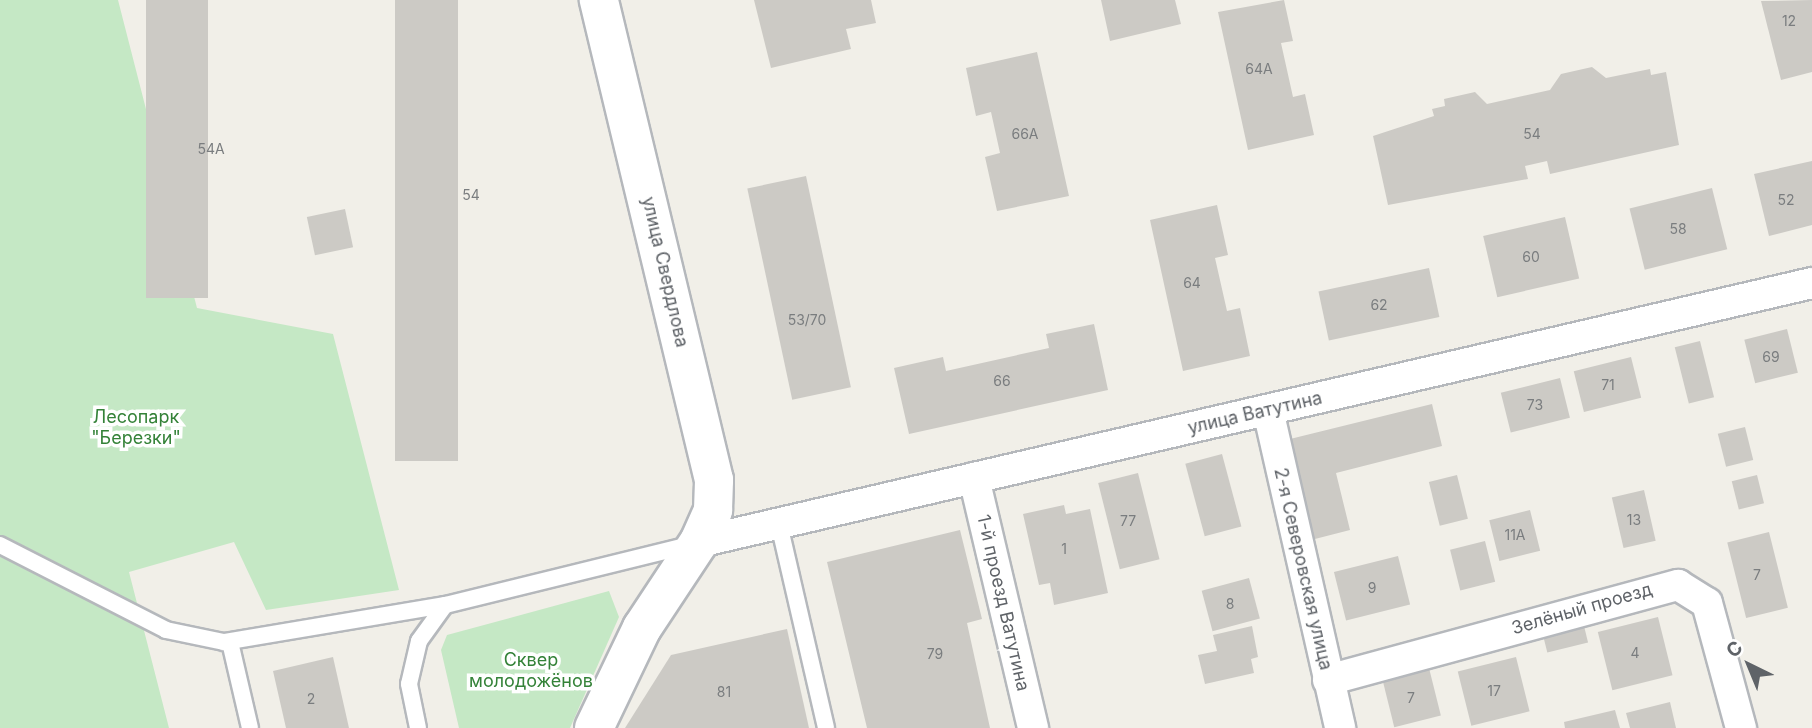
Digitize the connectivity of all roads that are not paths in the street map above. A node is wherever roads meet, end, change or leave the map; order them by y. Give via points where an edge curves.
1 (599, 0) edge
2 (1812, 283) edge
3 (1268, 410) junction
4 (974, 478) junction
5 (779, 524) junction
6 (699, 542) junction
7 (0, 545) edge
8 (445, 605) junction
9 (230, 642) junction
10 (1328, 680) junction
11 (250, 728) edge
12 (418, 728) edge
13 (594, 728) edge
14 (826, 728) edge
15 (1033, 728) edge
16 (1340, 728) edge
17 (1741, 728) edge

1 - 6 street, улица Свердлова via 714,480 713,510
2 - 3 street, улица Ватутина
3 - 4 street, улица Ватутина
3 - 10 street, 2-я Северовская улица
4 - 5 street, улица Ватутина
4 - 15 street, 1-й проезд Ватутина
5 - 6 street, улица Ватутина
5 - 14 lane
6 - 8 lane
6 - 13 street, улица Свердлова via 642,628
7 - 9 lane via 166,630
8 - 9 lane
8 - 12 lane via 419,641 409,684
9 - 11 lane
10 - 16 street, 2-я Северовская улица
10 - 17 street, Зелёный проезд via 1678,585 1707,603

